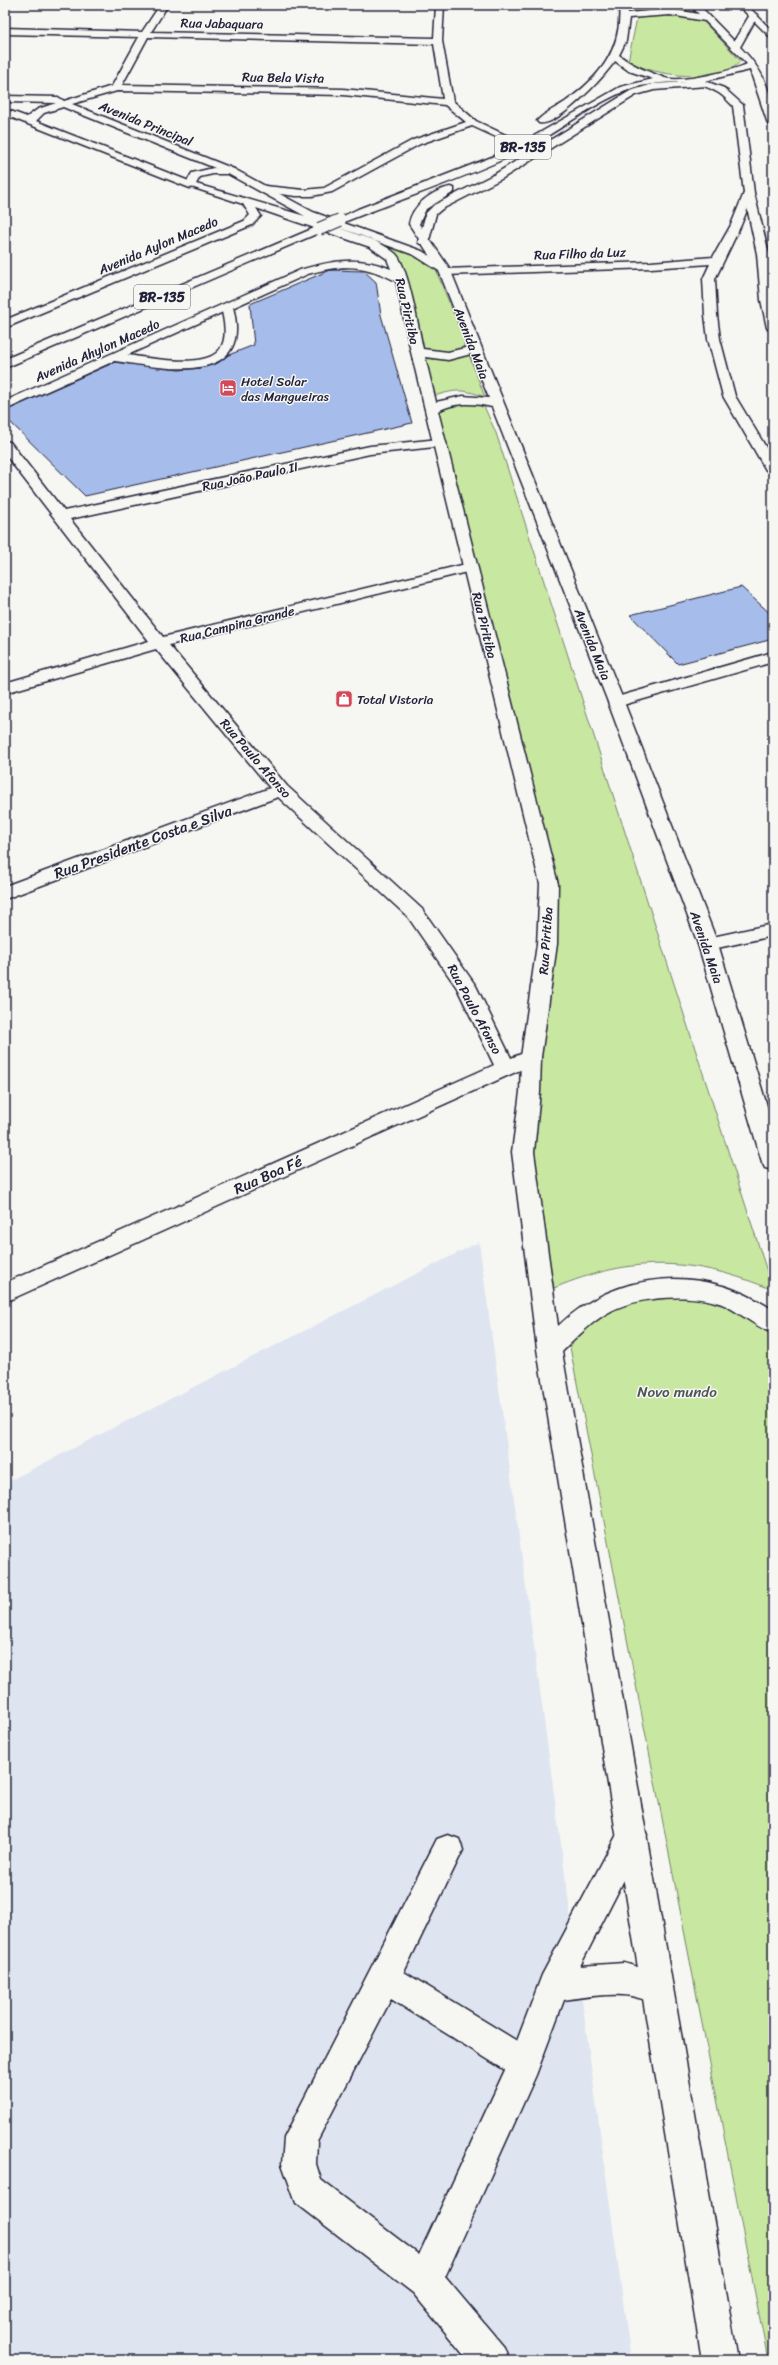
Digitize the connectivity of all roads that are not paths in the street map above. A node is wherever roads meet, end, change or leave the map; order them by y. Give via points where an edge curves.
1 (164, 5) edge
2 (440, 5) edge
3 (624, 5) edge
4 (694, 5) edge
5 (742, 5) edge
6 (754, 15) junction
7 (626, 16) junction
8 (710, 19) junction
9 (5, 31) edge
10 (145, 34) junction
11 (773, 37) edge
12 (438, 40) junction
13 (736, 46) junction
14 (615, 57) junction
15 (753, 65) junction
16 (664, 79) junction
17 (691, 80) junction
18 (704, 84) junction
19 (116, 88) junction
20 (89, 98) junction
21 (5, 99) edge
22 (53, 101) junction
23 (448, 102) junction
24 (64, 104) junction
25 (5, 112) edge
26 (28, 122) junction
27 (473, 123) junction
28 (773, 124) edge
29 (535, 125) dead end
30 (547, 134) junction
31 (498, 146) dead end
32 (479, 154) dead end
33 (230, 171) junction
34 (190, 185) junction
35 (265, 189) junction
36 (749, 193) junction
37 (248, 204) junction
38 (376, 204) junction
39 (339, 226) junction
40 (424, 242) junction
41 (717, 260) junction
42 (444, 270) junction
43 (401, 278) junction
44 (227, 307) junction
45 (5, 324) edge
46 (773, 328) edge
47 (475, 349) junction
48 (417, 352) junction
49 (114, 357) junction
50 (5, 364) edge
51 (496, 404) junction
52 (5, 406) edge
53 (431, 409) junction
54 (439, 443) junction
55 (5, 445) edge
56 (773, 470) edge
57 (63, 516) junction
58 (470, 567) junction
59 (159, 643) junction
60 (773, 658) edge
61 (5, 688) edge
62 (616, 702) junction
63 (281, 790) junction
64 (5, 893) edge
65 (773, 930) edge
66 (708, 944) junction
67 (531, 1057) junction
68 (505, 1067) junction
69 (773, 1162) edge
70 (5, 1294) edge
71 (773, 1323) edge
72 (549, 1350) junction
73 (632, 1835) junction
74 (448, 1850) dead end
75 (385, 1978) junction
76 (553, 1986) junction
77 (657, 1986) junction
78 (525, 2064) junction
79 (425, 2281) junction
80 (491, 2360) edge
81 (720, 2360) edge

1 - 10 main road
2 - 12 main road
3 - 7 main road
4 - 8 main road
5 - 6 main road
6 - 11 main road
6 - 13 main road
7 - 8 main road via 670,12
7 - 14 main road via 626,31
8 - 13 main road
9 - 10 main road, Rua Jabaquara
10 - 12 main road, Rua Jabaquara
10 - 19 main road
12 - 23 main road
13 - 15 main road
14 - 16 main road via 632,69
14 - 29 main road, BR-135 via 599,76 572,100
15 - 17 main road via 724,76
15 - 28 main road
16 - 17 main road
16 - 30 main road, BR-135 via 623,89
17 - 18 main road
18 - 36 main road via 721,90 738,105
18 - 40 main road via 652,87 633,93 499,176 438,207 431,213
19 - 20 main road, Rua Bela Vista
19 - 23 main road, Rua Bela Vista via 336,92 409,96
20 - 22 main road, Avenida Principal
20 - 24 main road
21 - 22 main road, Avenida Principal
22 - 24 main road, Avenida Principal
23 - 27 main road
24 - 26 main road via 41,111
24 - 33 main road, Avenida Principal
25 - 26 main road, Rua Piritiba
26 - 34 main road, Rua Piritiba
27 - 31 main road, BR-135 via 514,138
27 - 35 main road via 430,135 328,190 301,195
30 - 38 main road, BR-135 via 425,188
30 - 40 main road, Avenida Maia via 417,210 414,224
32 - 38 main road, BR-135 via 392,194
33 - 34 main road via 201,173 192,179
33 - 35 main road, Avenida Principal
34 - 37 main road, Rua Piritiba
35 - 42 main road, Avenida Principal via 309,214 418,253
36 - 41 main road via 736,226
36 - 46 main road via 763,254 767,300
37 - 39 main road, Rua Piritiba
37 - 45 main road, Avenida Aylon Macedo via 256,216 248,223
38 - 39 main road, BR-135
39 - 43 main road, Rua Piritiba via 385,252 392,258
39 - 50 main road, BR-135, bridge via 319,229
40 - 42 main road, Avenida Maia
41 - 42 main road, Rua Filho da Luz via 651,265
41 - 56 main road via 709,279 711,315 728,396
42 - 47 main road, Avenida Maia
43 - 44 main road, Avenida Ahylon Macedo via 368,263 338,262 304,272
43 - 48 main road, Rua Piritiba
44 - 49 main road, Avenida Ahylon Macedo
44 - 49 main road via 231,320 230,339 224,354 220,357 204,363 180,364
47 - 48 main road via 448,356
47 - 51 main road, Avenida Maia
48 - 53 main road, Rua Piritiba
49 - 52 main road, Avenida Ahylon Macedo
51 - 53 main road via 465,399 446,402
51 - 62 main road, Avenida Maia
53 - 54 main road, Rua Piritiba
54 - 57 main road, Rua João Paulo II via 370,450
54 - 58 main road, Rua Piritiba
55 - 57 main road, Rua Paulo Afonso
57 - 59 main road, Rua Paulo Afonso
58 - 59 main road, Rua Campina Grande
58 - 67 main road, Rua Piritiba via 549,884 547,944
59 - 61 main road, Rua Campina Grande
59 - 63 main road, Rua Paulo Afonso
60 - 62 main road
62 - 66 main road, Avenida Maia
63 - 64 main road, Rua Presidente Costa e Silva
63 - 68 main road, Rua Paulo Afonso via 415,913 466,986
65 - 66 main road
66 - 69 main road, Avenida Maia
67 - 68 main road, Rua Boa Fé
67 - 72 main road, Rua Piritiba via 523,1152
68 - 70 main road, Rua Boa Fé
71 - 72 main road via 720,1294 671,1288 646,1291 619,1298 590,1311
72 - 73 main road, Rua Piritiba
73 - 76 main road
73 - 77 main road, Rua Piritiba
74 - 75 main road
75 - 78 main road
75 - 79 main road via 301,2138 299,2164 308,2191
76 - 77 main road via 624,1979
76 - 78 main road
77 - 81 main road, Rua Piritiba
78 - 79 main road
79 - 80 main road

